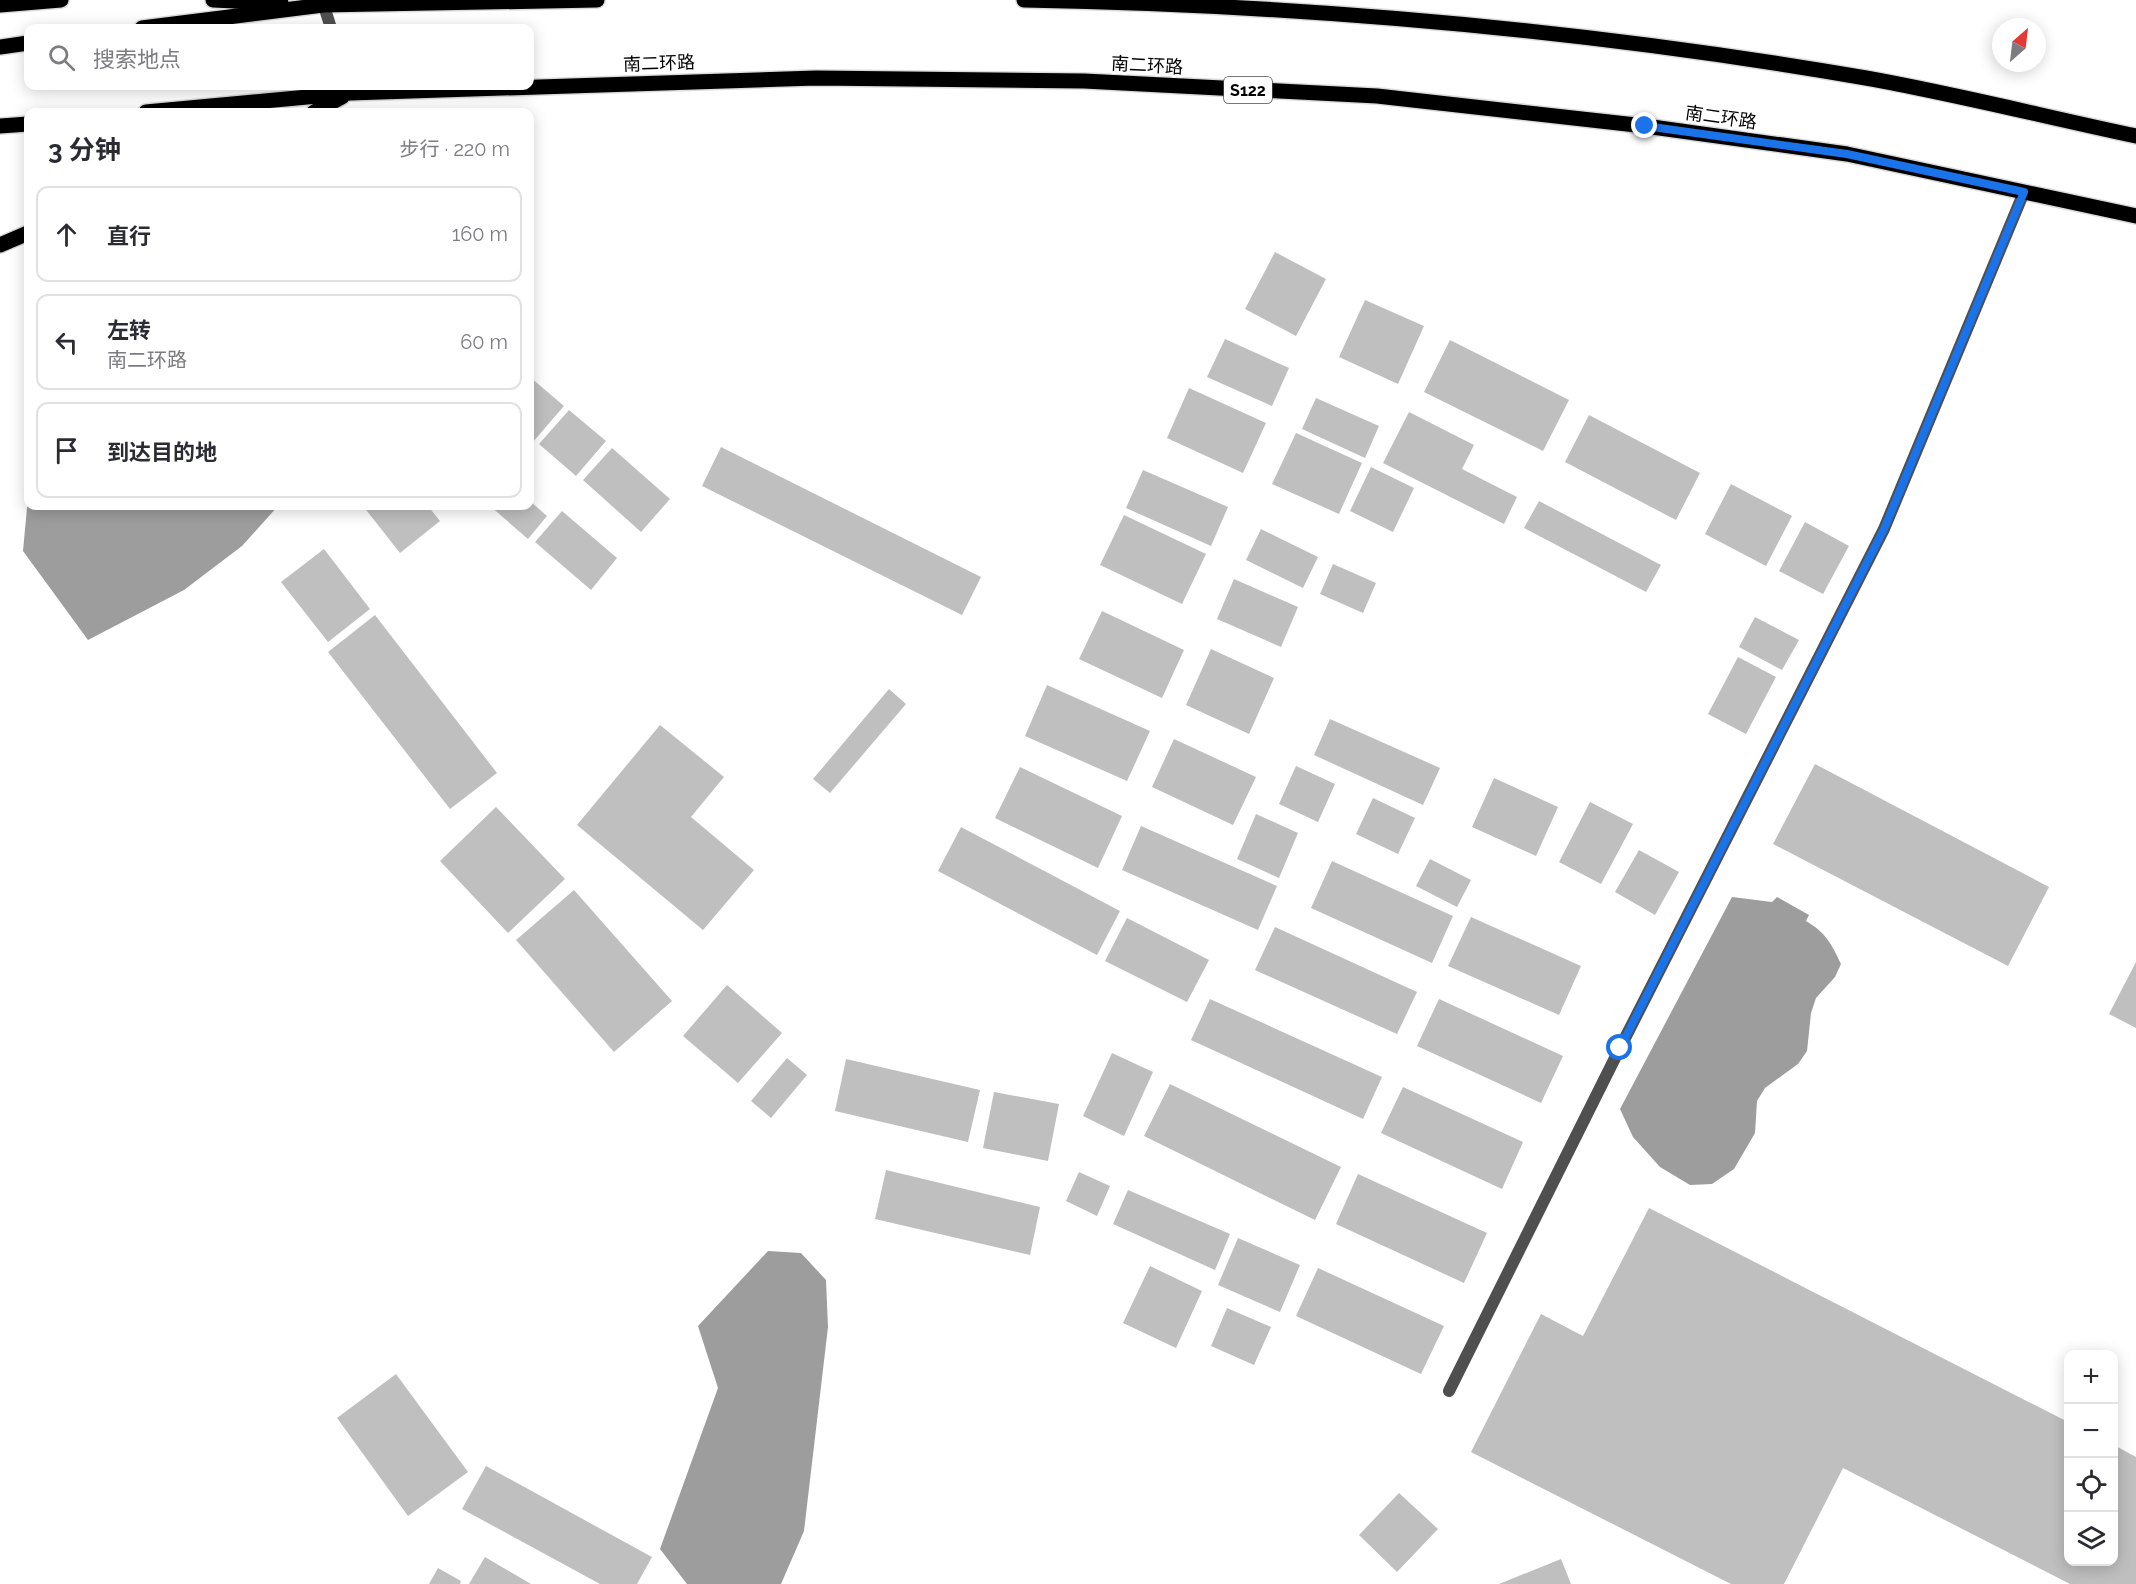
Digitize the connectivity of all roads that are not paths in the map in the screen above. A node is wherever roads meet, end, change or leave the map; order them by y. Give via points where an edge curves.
1 (61, 0) edge
2 (213, 0) edge
3 (597, 0) edge
4 (1024, 0) edge
5 (323, 2) edge
6 (0, 5) edge
7 (170, 24) edge
8 (330, 24) edge
9 (24, 44) edge
10 (0, 47) edge
11 (534, 85) edge
12 (340, 90) edge
13 (347, 90) edge
14 (181, 108) edge
15 (320, 108) edge
16 (24, 124) edge
17 (0, 126) edge
18 (2136, 136) edge
19 (2024, 192) junction
20 (2136, 216) edge
21 (24, 235) edge
22 (0, 245) edge
23 (1449, 1391) dead end

1 - 6 main road
2 - 5 main road
3 - 5 main road
4 - 18 main road via 1397,17 1659,46 1867,78
5 - 7 main road
5 - 8 street
9 - 10 main road
11 - 19 main road, 南二环路 / S122 via 816,78 1083,81 1377,96 1645,126 1847,154
12 - 14 main road, 南二环路 / S122
13 - 15 main road
16 - 17 main road
19 - 20 main road, 南二环路 / S122
19 - 23 street via 1884,529
21 - 22 main road

